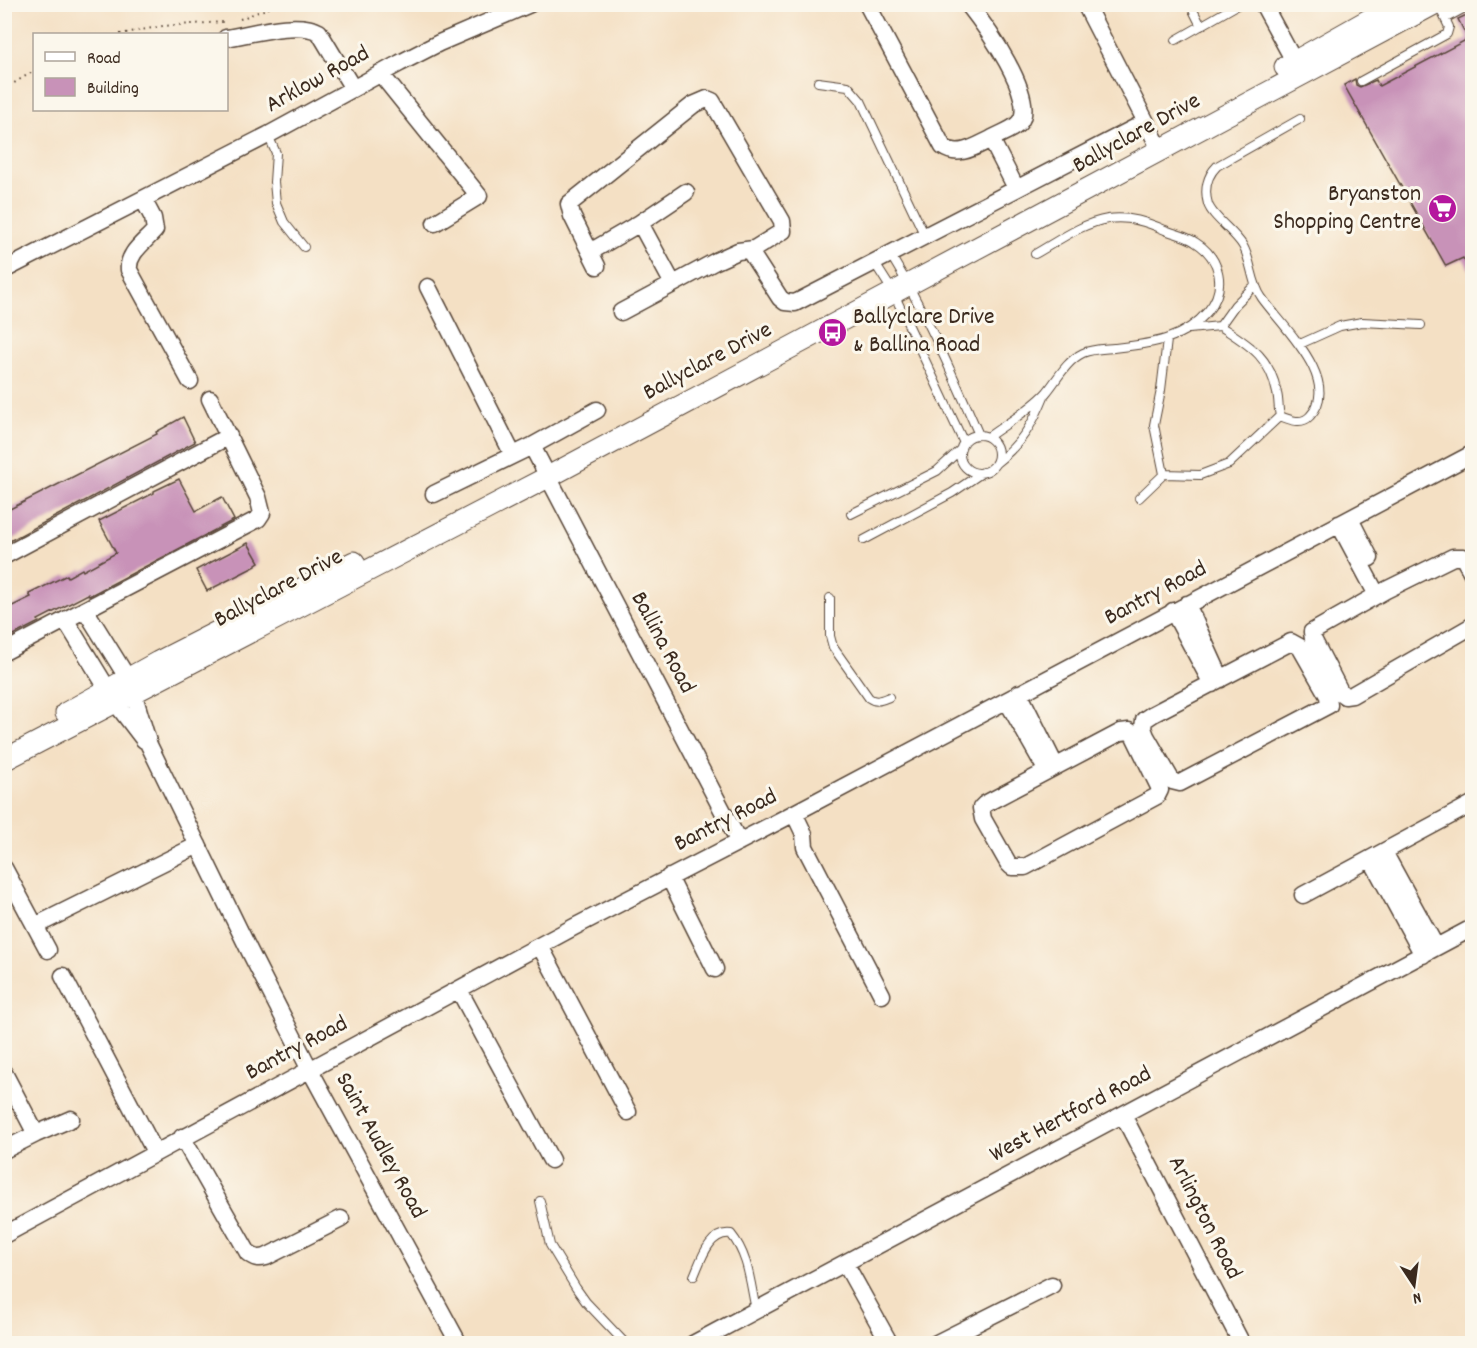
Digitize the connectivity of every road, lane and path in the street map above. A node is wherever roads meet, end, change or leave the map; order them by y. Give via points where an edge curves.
1 (279, 4) edge
2 (530, 4) edge
3 (867, 4) edge
4 (968, 4) edge
5 (1085, 4) edge
6 (1190, 4) edge
7 (1239, 4) edge
8 (1263, 4) edge
9 (1397, 4) edge
10 (1438, 4) edge
11 (1472, 4) edge
12 (1440, 11) edge
13 (1201, 26) junction
14 (125, 33) edge
15 (228, 38) edge
16 (1176, 40) dead end
17 (1297, 68) junction
18 (33, 72) edge
19 (380, 74) junction
20 (819, 81) dead end
21 (1360, 81) dead end
22 (352, 87) junction
23 (4, 89) edge
24 (1300, 119) dead end
25 (1146, 122) junction
26 (268, 135) junction
27 (991, 139) junction
28 (1159, 146) junction
29 (1016, 188) junction
30 (686, 192) dead end
31 (143, 199) junction
32 (435, 223) dead end
33 (640, 223) junction
34 (925, 236) junction
35 (304, 247) dead end
36 (749, 250) junction
37 (890, 254) junction
38 (1035, 254) dead end
39 (874, 262) junction
40 (4, 270) edge
41 (897, 282) junction
42 (673, 284) junction
43 (1255, 285) junction
44 (429, 287) dead end
45 (621, 312) dead end
46 (1422, 325) dead end
47 (1220, 326) junction
48 (1189, 329) junction
49 (1167, 340) junction
50 (1300, 344) junction
51 (190, 381) dead end
52 (1045, 394) junction
53 (210, 399) dead end
54 (597, 410) dead end
55 (1280, 416) junction
56 (229, 436) junction
57 (984, 436) junction
58 (532, 446) junction
59 (962, 446) junction
60 (1473, 454) edge
61 (513, 455) junction
62 (994, 466) junction
63 (546, 471) junction
64 (983, 472) junction
65 (1164, 474) junction
66 (434, 494) dead end
67 (1139, 498) dead end
68 (851, 514) dead end
69 (1344, 521) junction
70 (864, 540) dead end
71 (4, 556) edge
72 (1473, 573) edge
73 (1381, 593) junction
74 (830, 598) dead end
75 (1180, 608) junction
76 (86, 611) junction
77 (66, 621) junction
78 (1473, 626) edge
79 (4, 652) edge
80 (1216, 681) junction
81 (122, 691) junction
82 (889, 697) dead end
83 (1013, 697) junction
84 (7, 747) edge
85 (1051, 768) junction
86 (1473, 804) edge
87 (788, 816) junction
88 (739, 842) junction
89 (198, 845) junction
90 (1377, 855) junction
91 (4, 868) edge
92 (669, 878) junction
93 (1303, 895) dead end
94 (35, 926) junction
95 (1473, 928) edge
96 (540, 946) junction
97 (48, 950) dead end
98 (1429, 951) junction
99 (715, 969) dead end
100 (63, 976) dead end
101 (459, 990) junction
102 (882, 995) dead end
103 (310, 1070) junction
104 (4, 1073) edge
105 (628, 1112) dead end
106 (1123, 1115) junction
107 (70, 1119) dead end
108 (36, 1134) junction
109 (182, 1137) junction
110 (4, 1150) edge
111 (155, 1152) junction
112 (551, 1160) dead end
113 (540, 1201) dead end
114 (341, 1219) dead end
115 (4, 1235) edge
116 (845, 1263) junction
117 (694, 1276) dead end
118 (1052, 1285) dead end
119 (756, 1310) junction
120 (459, 1344) edge
121 (626, 1344) edge
122 (693, 1344) edge
123 (890, 1344) edge
124 (935, 1344) edge
125 (1242, 1344) edge

1 - 14 path via 231,22 163,26
2 - 19 street, Arklow Road via 439,43
3 - 27 street via 943,147 961,151
4 - 27 street via 1001,51 1024,105 1019,123
5 - 25 street
6 - 13 lane
7 - 13 lane
8 - 17 street
9 - 17 street, Ballyclare Drive
10 - 12 lane
11 - 12 lane
12 - 17 street, Ballyclare Drive
12 - 21 lane via 1449,27 1444,37
13 - 16 lane
15 - 22 street via 311,28 319,32
17 - 28 street, Ballyclare Drive
18 - 23 path
19 - 22 street, Arklow Road
19 - 32 street via 479,196
20 - 34 lane via 848,86 861,101
22 - 26 street, Arklow Road
24 - 43 lane via 1217,166 1208,180 1211,210 1244,247
25 - 28 street
25 - 29 street
26 - 31 street, Arklow Road
26 - 35 lane via 276,153 276,203 284,222
27 - 29 street
28 - 41 street, Ballyclare Drive via 1052,197
29 - 34 street
30 - 33 street
31 - 40 street, Arklow Road
31 - 51 street via 155,230 130,256 129,270
33 - 36 street via 593,259 569,206 693,105 707,99 716,106 783,224 781,233
33 - 42 street
34 - 37 street
36 - 39 street via 780,298 791,304
36 - 42 street via 726,255
37 - 39 street
37 - 41 lane
38 - 48 lane via 1089,224 1108,219 1145,222 1194,241 1214,262 1220,285 1208,312
39 - 41 lane
41 - 57 lane via 941,347
41 - 59 lane
41 - 63 street, Ballyclare Drive
42 - 45 street
43 - 47 lane
43 - 50 lane
44 - 61 street
46 - 50 lane via 1362,322 1340,326
47 - 48 lane
47 - 55 lane via 1257,351 1270,371
48 - 49 lane
49 - 52 lane via 1083,354 1062,371
49 - 65 lane via 1154,425
50 - 55 lane via 1314,369 1319,400 1307,420
52 - 57 lane
52 - 62 lane via 1033,423 1013,450
53 - 56 street
54 - 58 street
55 - 65 lane via 1228,464 1200,475
56 - 71 street
56 - 76 street via 258,497 262,513 258,519
57 - 59 lane via 968,439
57 - 62 lane via 997,448
58 - 61 street
58 - 63 street, Ballina Road
59 - 64 lane via 966,467
59 - 68 lane via 937,471
60 - 69 street, Bantry Road
61 - 66 street
62 - 64 lane
63 - 81 street, Ballyclare Drive
63 - 88 street, Ballina Road
64 - 70 lane
65 - 67 lane
69 - 73 street
69 - 75 street, Bantry Road
72 - 73 street via 1463,557 1453,556
73 - 78 street via 1312,632 1341,693 1346,696
74 - 82 lane via 830,636 839,658 869,698 879,701
75 - 80 street
75 - 83 street, Bantry Road
76 - 77 street
76 - 81 street
77 - 79 street
77 - 81 street
80 - 80 street via 1291,642 1300,647 1328,696 1329,705 1175,783 1146,736 1143,723 1147,717
81 - 84 street, Ballyclare Drive
81 - 89 street, Saint Audley Road
83 - 85 street
83 - 87 street, Bantry Road
85 - 85 street via 1129,731 1159,794 1025,867 1012,867 983,819 981,808
86 - 90 street
87 - 88 street, Bantry Road
87 - 102 street via 796,839 805,847
88 - 92 street, Bantry Road
89 - 94 street
89 - 103 street, Saint Audley Road
90 - 93 street
90 - 98 street
91 - 94 street
92 - 96 street, Bantry Road
92 - 99 street
94 - 97 street
95 - 98 street, West Hertford Road
96 - 101 street, Bantry Road
96 - 105 street
98 - 106 street, West Hertford Road
100 - 111 street
101 - 103 street, Bantry Road
101 - 112 street
103 - 109 street, Bantry Road
103 - 120 street, Saint Audley Road
104 - 108 street
106 - 116 street, West Hertford Road
106 - 125 street, Arlington Road
107 - 108 street
108 - 110 street
109 - 111 street, Bantry Road
109 - 114 street via 253,1257 266,1257
111 - 115 street, Bantry Road
113 - 121 lane via 550,1245 586,1302
116 - 119 street, West Hertford Road
116 - 123 street
117 - 119 lane via 709,1244 719,1235 731,1234 745,1256
118 - 124 street
119 - 122 street, West Hertford Road

